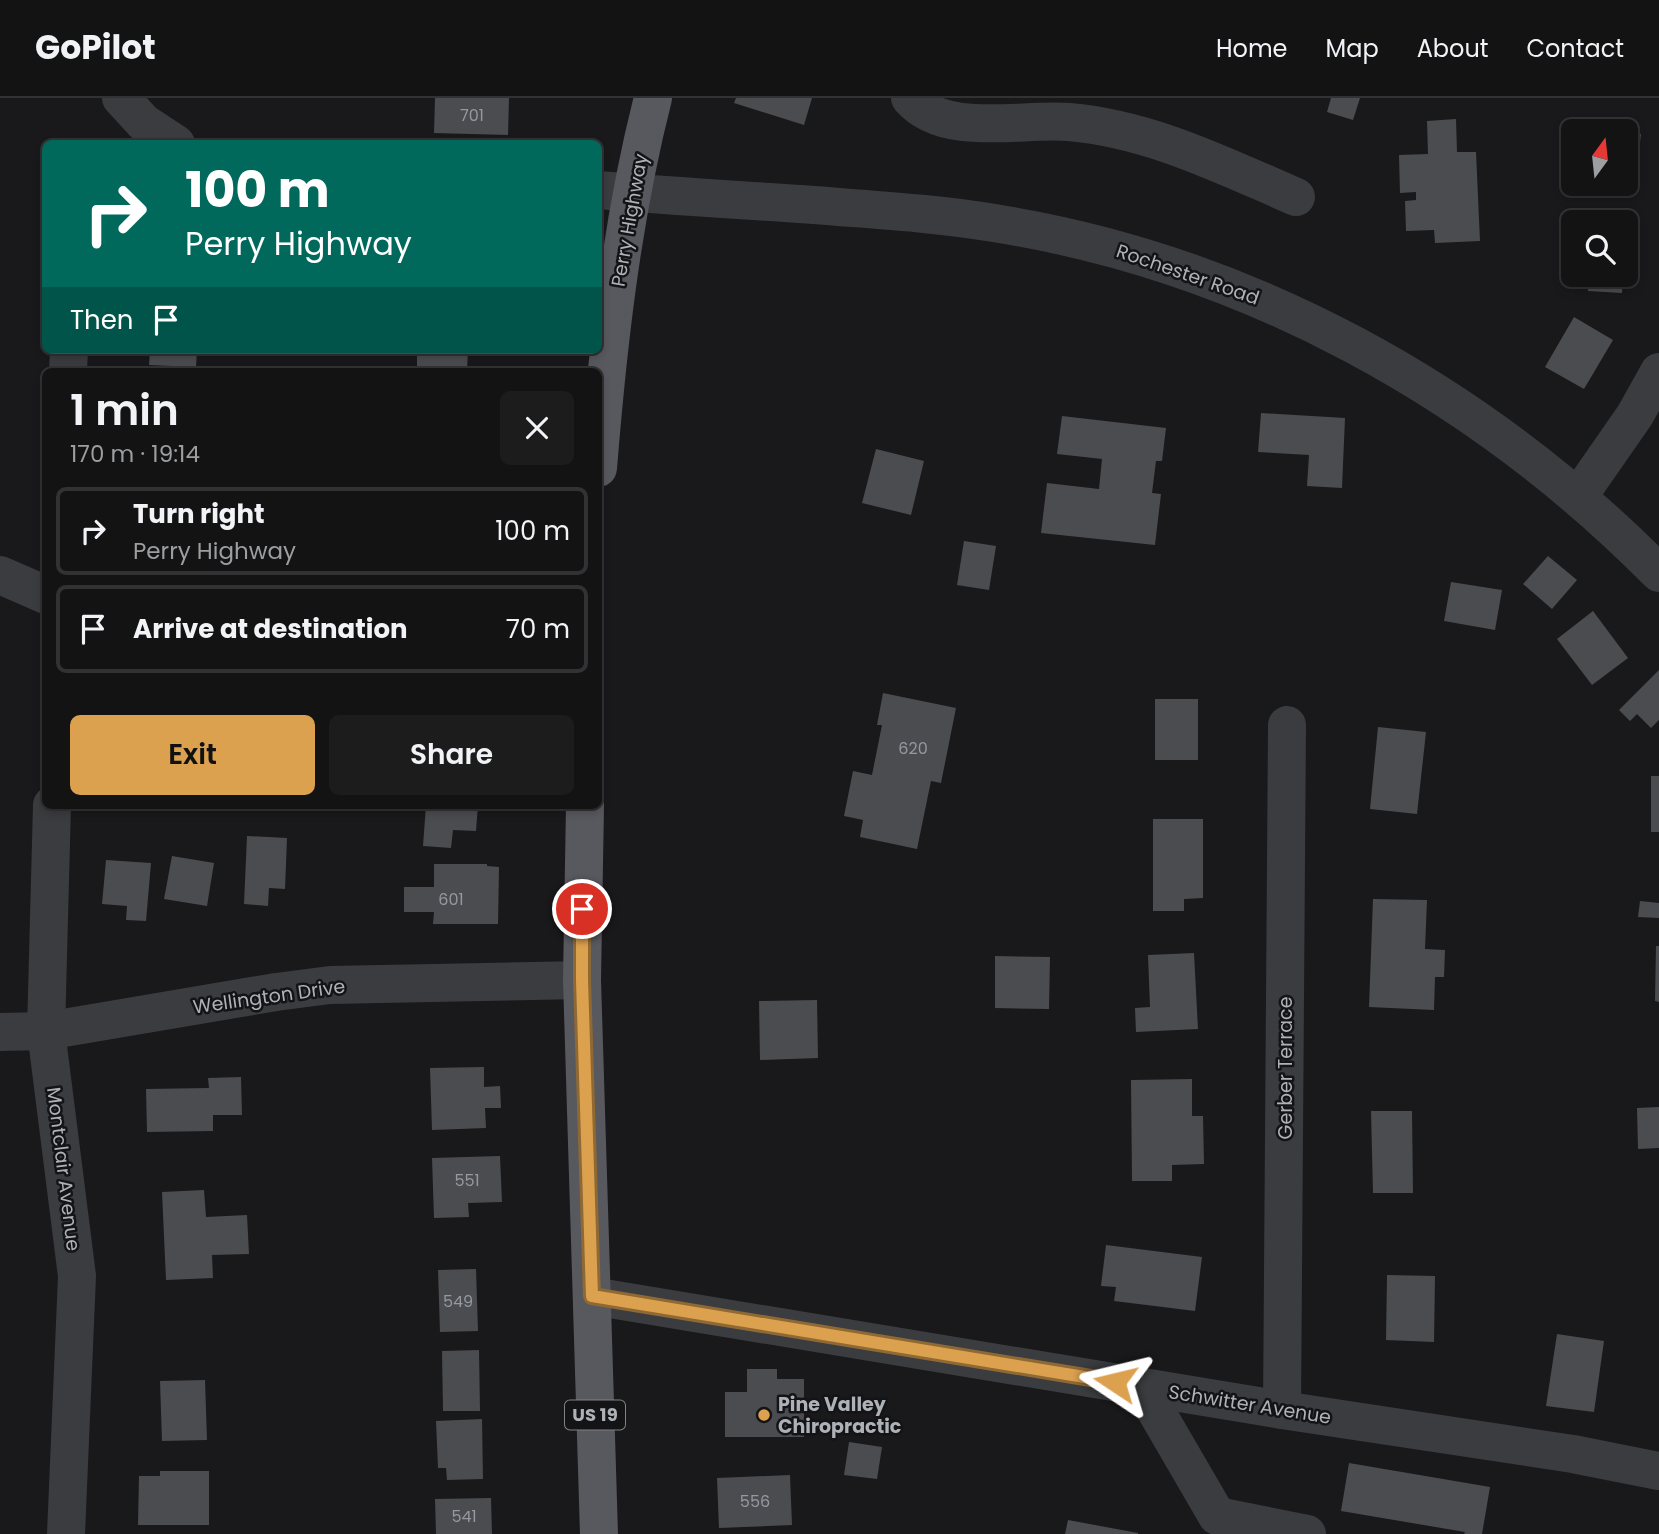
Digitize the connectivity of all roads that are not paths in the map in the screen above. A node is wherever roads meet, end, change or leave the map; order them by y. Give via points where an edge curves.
1 (121, 98) edge
2 (653, 98) edge
3 (910, 98) edge
4 (170, 140) edge
5 (616, 192) edge
6 (1296, 197) dead end
7 (1659, 372) edge
8 (602, 420) edge
9 (1578, 497) junction
10 (1659, 573) edge
11 (0, 575) edge
12 (42, 593) edge
13 (1287, 725) dead end
14 (52, 809) edge
15 (585, 809) edge
16 (582, 980) junction
17 (46, 1031) junction
18 (0, 1032) edge
19 (592, 1296) junction
20 (1142, 1387) junction
21 (1282, 1410) junction
22 (1659, 1471) edge
23 (66, 1534) edge
24 (599, 1534) edge
25 (1307, 1534) edge

1 - 4 street via 144,123
2 - 5 main road, Perry Highway
3 - 6 street via 930,114 947,120 1065,121 1127,130 1190,151
5 - 8 main road, Perry Highway via 619,272
5 - 9 street, Rochester Road via 873,209 993,223 1159,261 1267,302 1366,351 1474,416
7 - 9 street
9 - 10 street, Rochester Road
11 - 12 street
13 - 21 street, Gerber Terrace
14 - 17 street, Montclair Avenue
15 - 16 main road, US 19
16 - 17 street, Wellington Drive via 330,985
16 - 19 main road, US 19
17 - 18 street, Wellington Drive
17 - 23 street, Montclair Avenue via 77,1276
19 - 20 street, Schwitter Avenue
19 - 24 main road, US 19
20 - 21 street, Schwitter Avenue
20 - 25 street via 1217,1516
21 - 22 street, Schwitter Avenue

